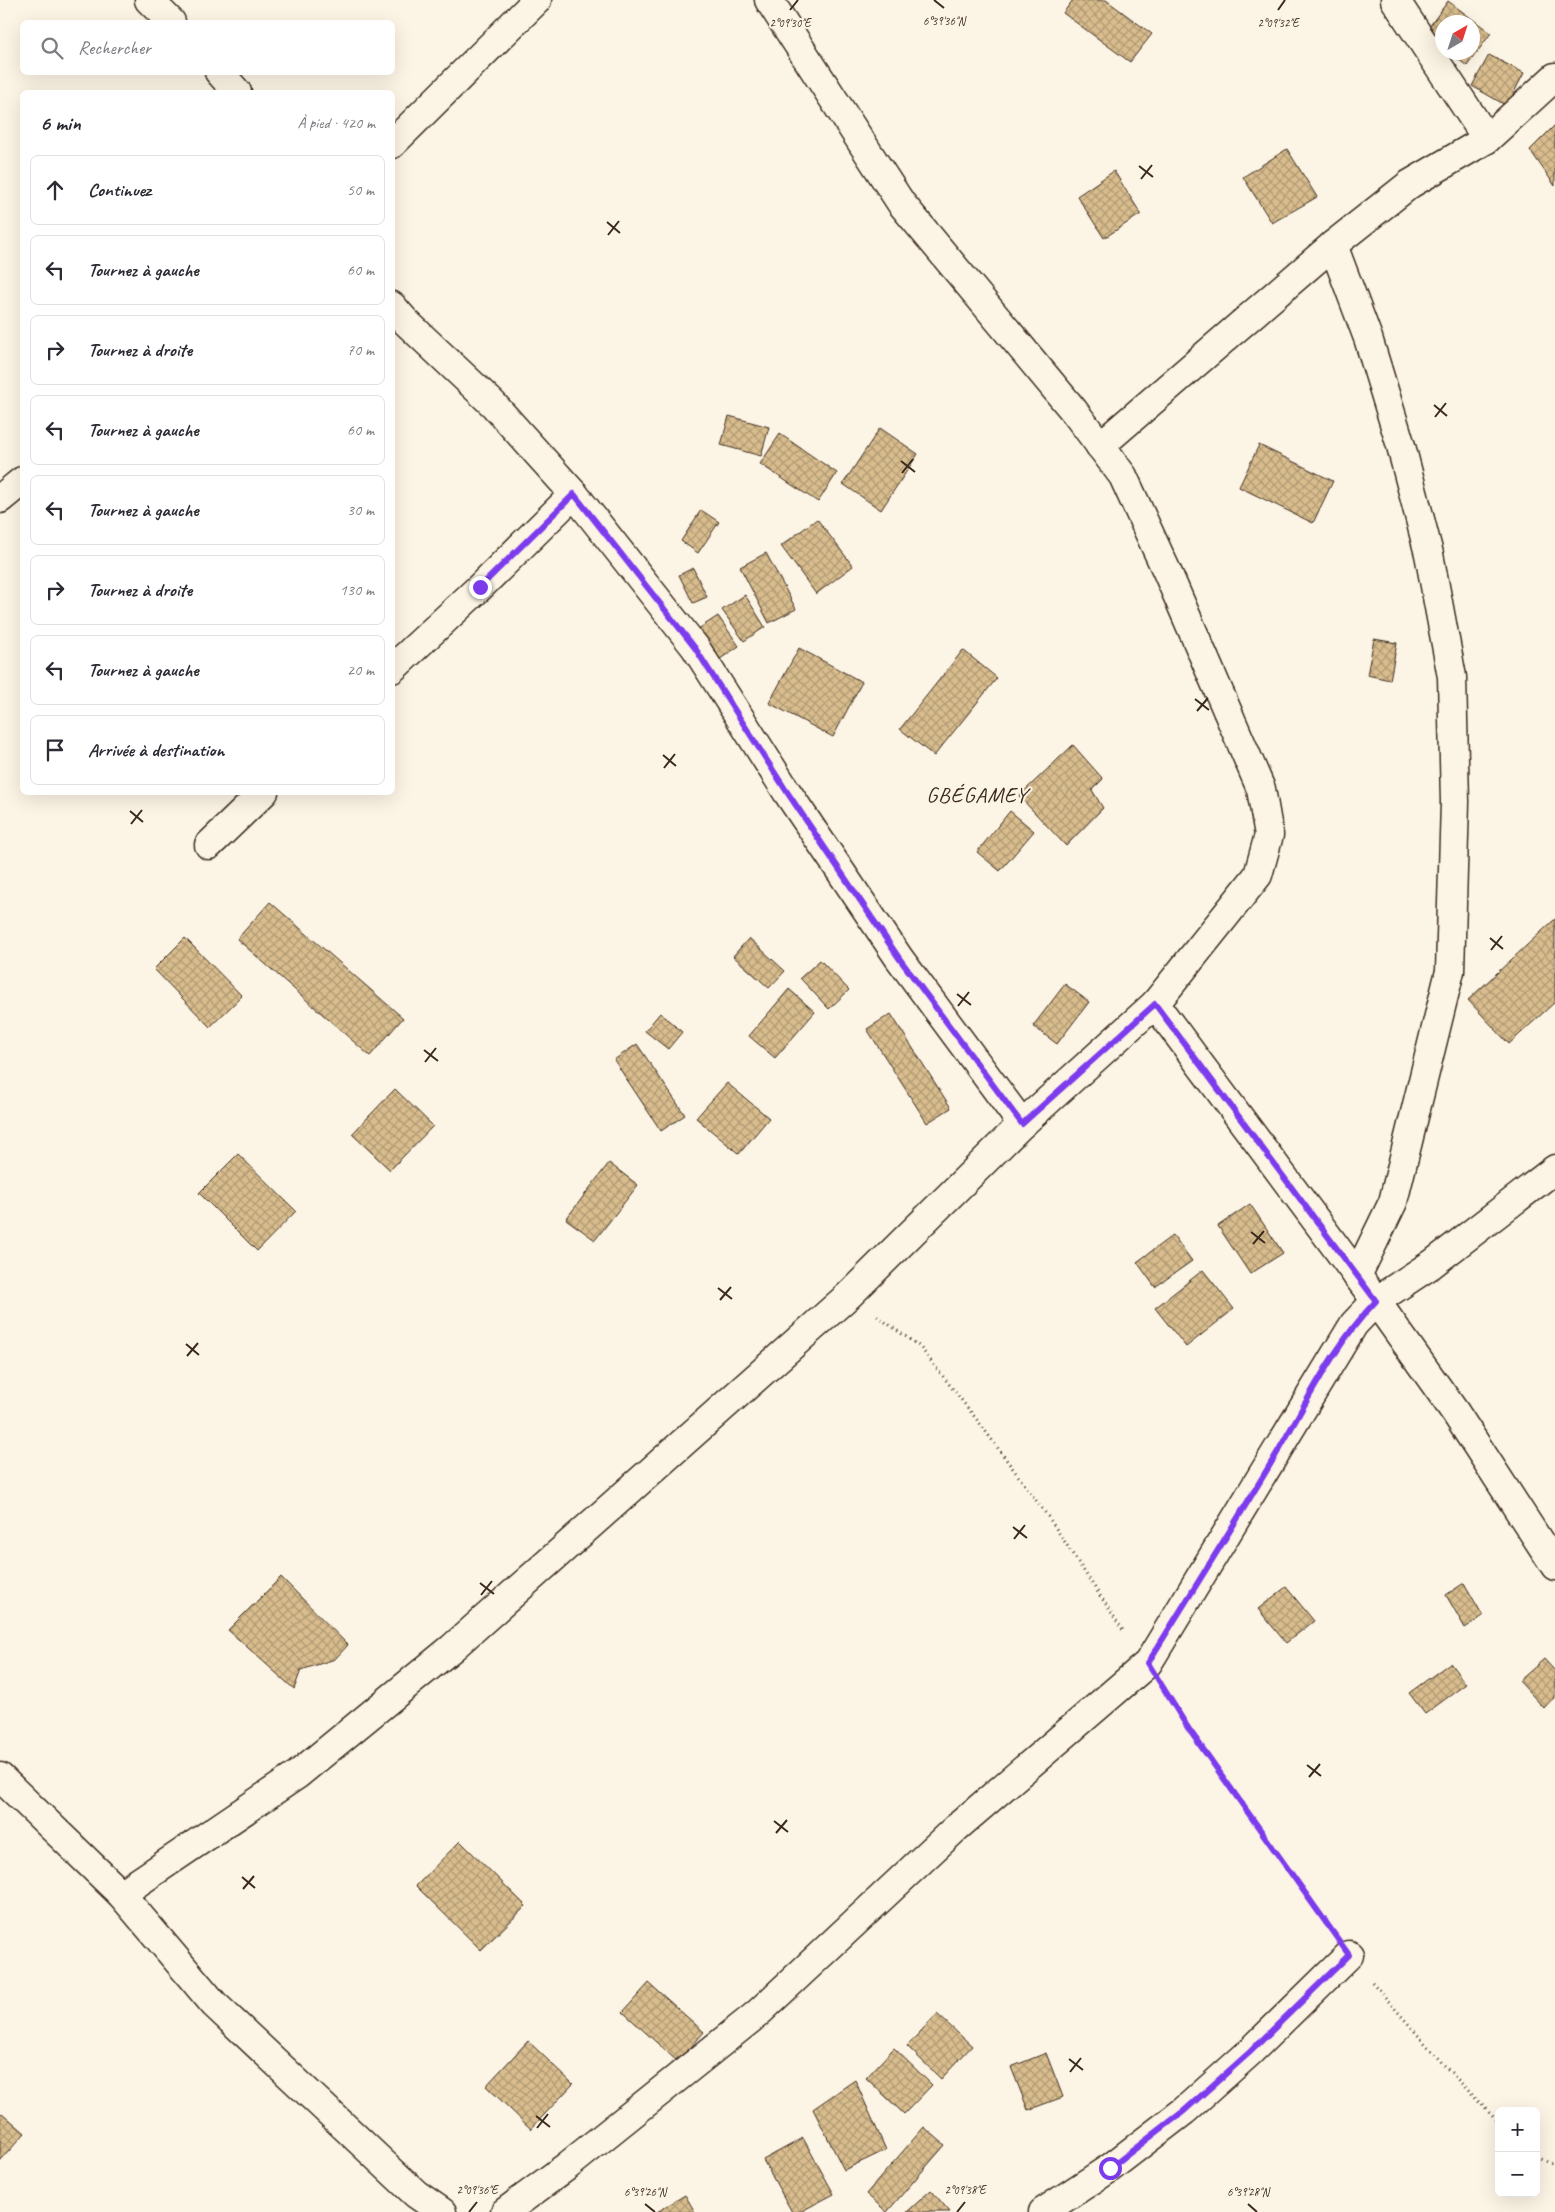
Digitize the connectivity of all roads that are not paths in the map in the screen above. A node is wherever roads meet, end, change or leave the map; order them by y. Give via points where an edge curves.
1 (149, 0) edge
2 (537, 0) edge
3 (769, 0) edge
4 (1395, 0) edge
5 (169, 20) edge
6 (221, 75) edge
7 (1555, 77) edge
8 (235, 90) edge
9 (1487, 139) junction
10 (395, 141) edge
11 (1333, 245) junction
12 (395, 309) edge
13 (1100, 446) junction
14 (20, 483) edge
15 (574, 494) junction
16 (0, 499) edge
17 (395, 666) edge
18 (261, 795) edge
19 (209, 846) dead end
20 (1155, 1004) junction
21 (1022, 1124) junction
22 (1555, 1169) edge
23 (1357, 1276) junction
24 (1376, 1301) junction
25 (1555, 1566) edge
26 (0, 1777) edge
27 (121, 1894) junction
28 (1349, 1955) road end
29 (442, 2212) edge
30 (505, 2212) edge
31 (1043, 2212) edge

1 - 5 street
2 - 10 street
3 - 13 street via 901,203
4 - 9 street
6 - 8 street
7 - 9 street
9 - 11 street via 1410,184
11 - 13 street
11 - 23 street via 1368,338 1401,446 1429,554 1452,678 1453,706 1455,802 1450,971 1393,1202
12 - 15 street via 493,404
13 - 20 street via 1122,476 1173,585 1261,789 1269,835 1258,875
14 - 16 street
15 - 17 street
15 - 21 street via 695,648 899,958
18 - 19 street
20 - 21 street
20 - 23 street
21 - 27 street via 849,1295 452,1648 297,1775
22 - 24 street via 1432,1264
23 - 24 street
24 - 25 street via 1455,1412
24 - 30 street via 1354,1324 1328,1364 1148,1663 956,1828 758,2014
26 - 27 street
27 - 29 street via 214,2004 416,2194
28 - 31 street via 1184,2111 1110,2168

